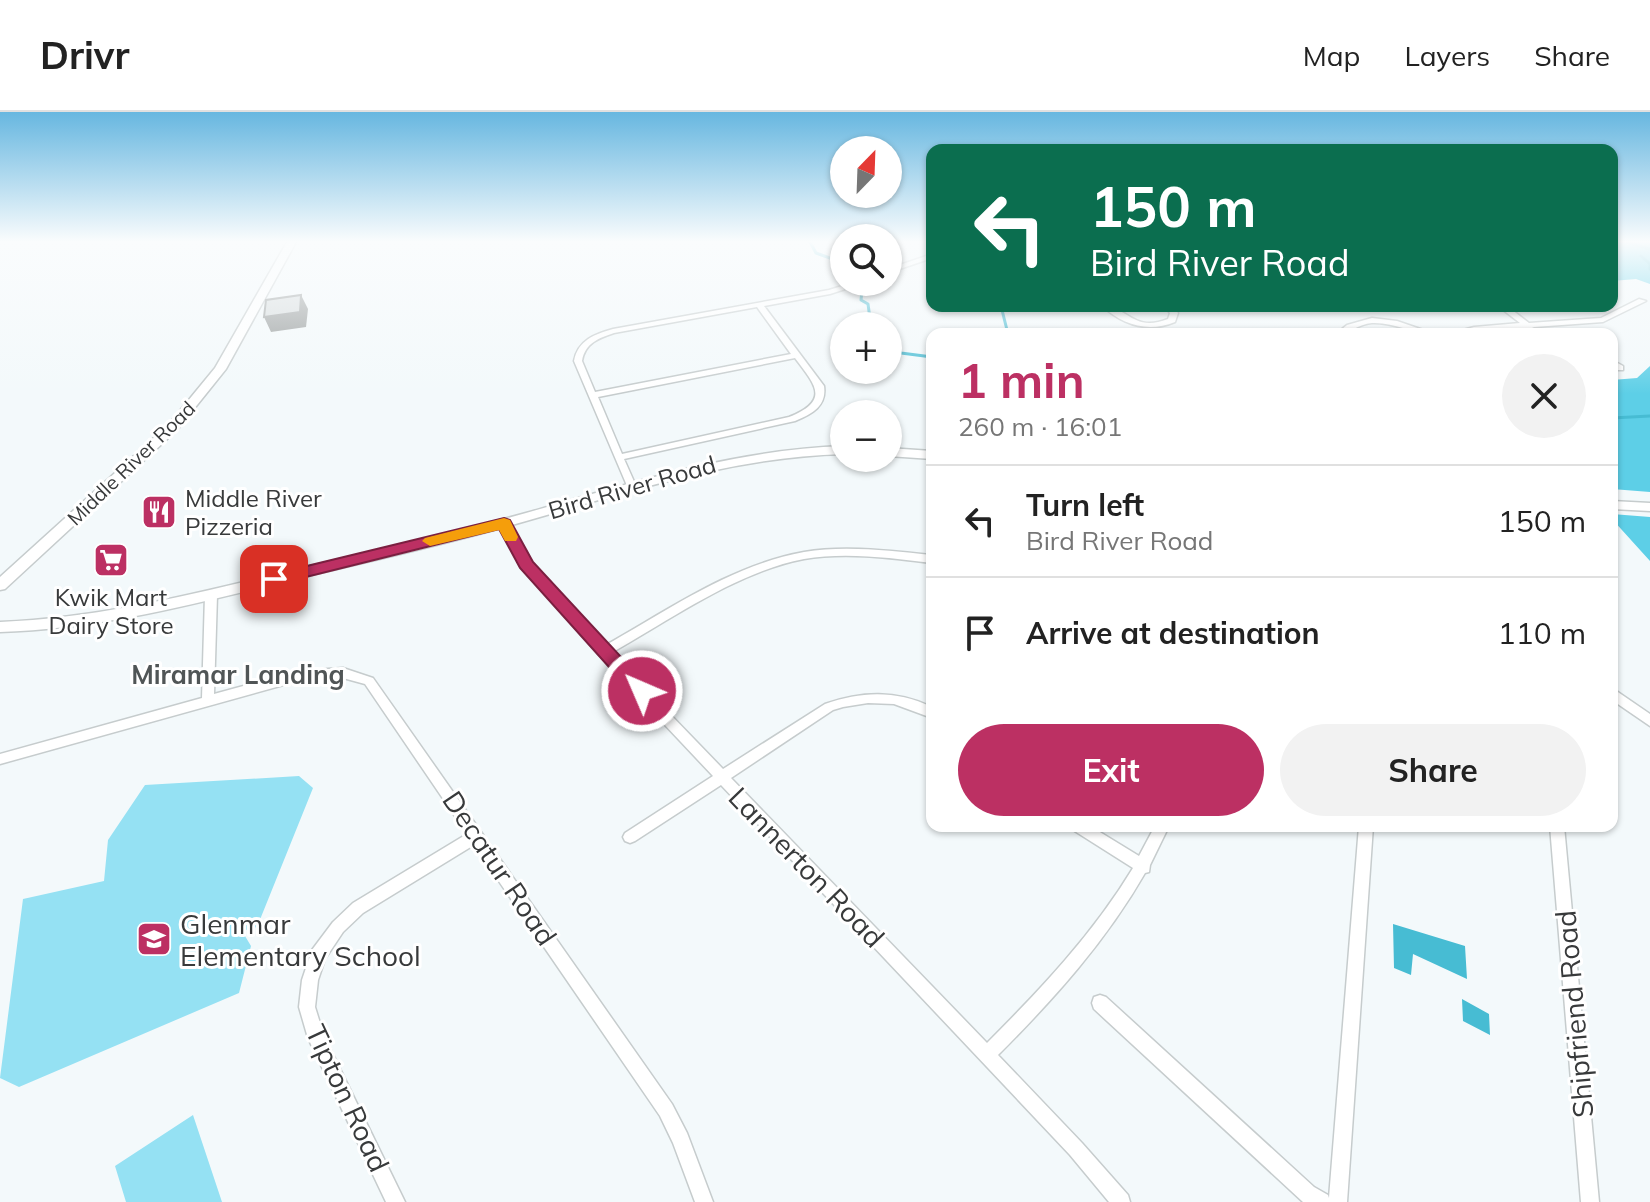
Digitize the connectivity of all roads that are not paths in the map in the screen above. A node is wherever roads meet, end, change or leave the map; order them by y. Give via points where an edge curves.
1 (263, 293) edge
2 (825, 293) edge
3 (1642, 301) dead end
4 (759, 305) junction
5 (1114, 312) edge
6 (1173, 312) edge
7 (1510, 312) edge
8 (1562, 325) junction
9 (1530, 327) junction
10 (1349, 328) edge
11 (1414, 328) edge
12 (1502, 328) edge
13 (1566, 328) edge
14 (797, 355) junction
15 (593, 395) junction
16 (830, 451) edge
17 (902, 453) edge
18 (926, 455) edge
19 (619, 457) junction
20 (631, 486) junction
21 (1618, 505) edge
22 (1650, 507) edge
23 (504, 523) junction
24 (926, 559) edge
25 (0, 585) edge
26 (211, 595) junction
27 (0, 627) edge
28 (603, 652) junction
29 (1618, 697) edge
30 (208, 701) junction
31 (926, 710) edge
32 (1650, 721) edge
33 (0, 759) edge
34 (720, 776) junction
35 (1088, 832) edge
36 (1159, 832) edge
37 (1366, 832) edge
38 (1558, 832) edge
39 (477, 836) junction
40 (630, 837) dead end
41 (1144, 867) junction
42 (1100, 1003) dead end
43 (987, 1055) junction
44 (396, 1202) edge
45 (704, 1202) edge
46 (1121, 1202) edge
47 (1321, 1202) edge
48 (1338, 1202) edge
49 (1590, 1202) edge

1 - 25 street, Middle River Road via 220,369 191,406
2 - 4 street
3 - 8 street via 1611,318
4 - 14 street
4 - 15 street via 595,338 578,357
5 - 6 street via 1128,322 1154,326 1172,320
7 - 9 street
8 - 9 street
8 - 13 street
9 - 12 street
10 - 11 street via 1381,321
14 - 15 street
14 - 19 street via 821,390 820,401 809,412
15 - 19 street
16 - 20 street, Bird River Road via 757,455
17 - 18 street
19 - 20 street
20 - 23 street, Bird River Road
21 - 22 street
23 - 26 street, Bird River Road
23 - 28 street, Lannerton Road via 526,565
24 - 28 street via 828,553 789,559 745,576
26 - 27 street, Bird River Road via 73,623
26 - 30 street
28 - 34 street, Lannerton Road
29 - 32 street
30 - 33 street, Decatur Road
30 - 39 street, Decatur Road via 322,673 369,681
31 - 34 street via 888,698 842,702
34 - 40 street
34 - 43 street, Lannerton Road
35 - 41 street
36 - 41 street
37 - 48 street
38 - 49 street, Shipfriend Road
39 - 44 street, Tipton Road via 358,908 323,948 310,980 307,1007 316,1038
39 - 45 street, Decatur Road via 666,1110
41 - 43 street via 1085,952
42 - 47 street
43 - 46 street, Lannerton Road

